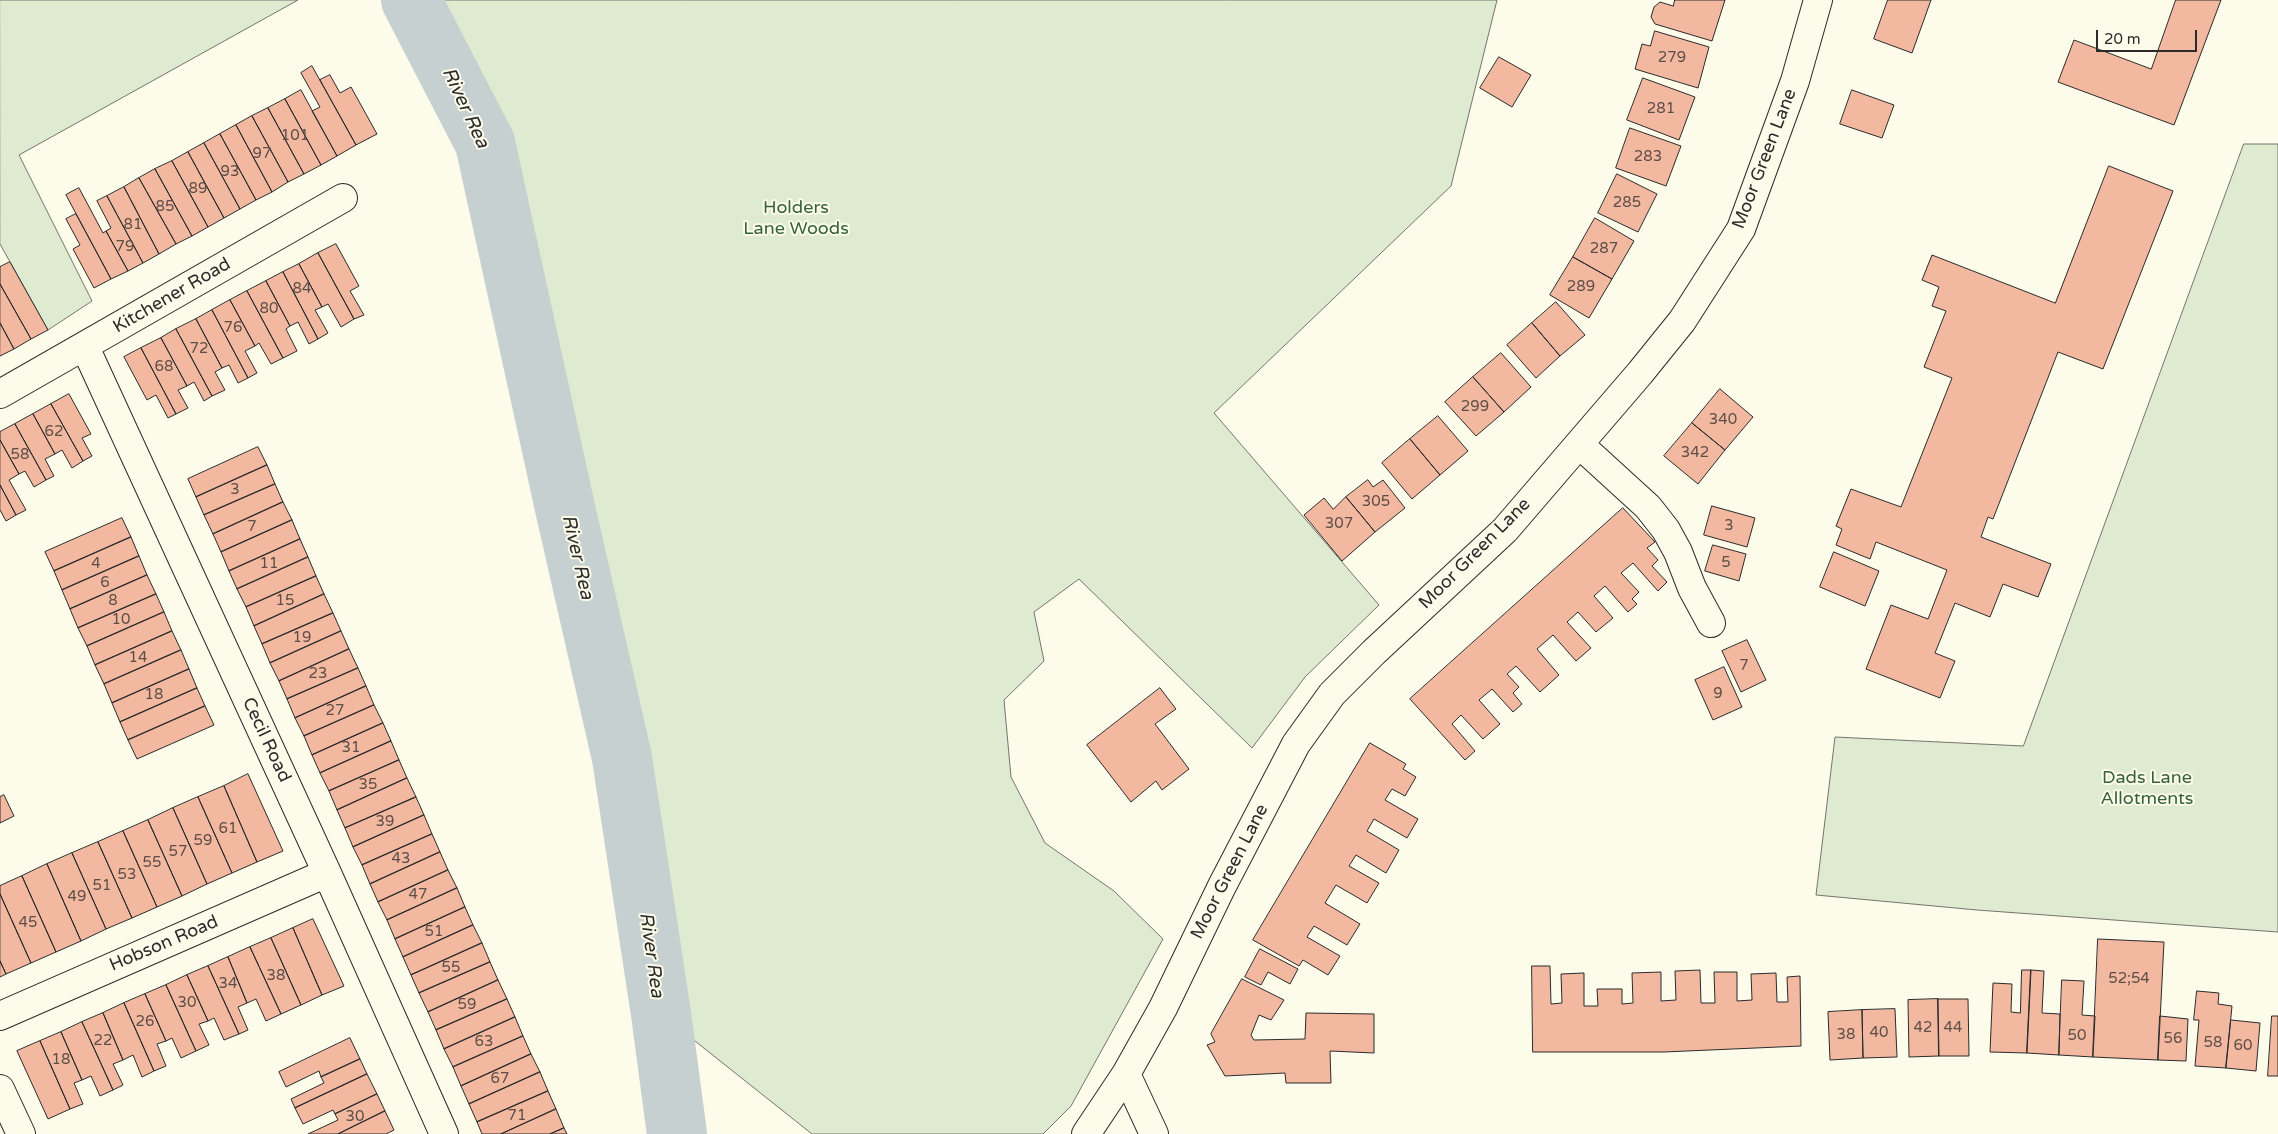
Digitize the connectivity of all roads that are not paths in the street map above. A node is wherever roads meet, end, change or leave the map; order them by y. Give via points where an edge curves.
1 (1818, 0) edge
2 (343, 198) dead end
3 (85, 346) junction
4 (0, 394) edge
5 (1579, 444) junction
6 (1711, 623) dead end
7 (327, 873) junction
8 (0, 1016) edge
9 (1126, 1074) junction
10 (0, 1089) edge
11 (21, 1134) edge
12 (444, 1134) edge
13 (1086, 1134) edge
14 (1154, 1134) edge

1 - 5 street, Moor Green Lane via 1794,81 1741,229 1682,321
2 - 3 street, Kitchener Road
3 - 4 street, Kitchener Road
3 - 7 street, Cecil Road
5 - 6 street via 1648,507 1666,530
5 - 9 street, Moor Green Lane via 1505,530 1332,694 1296,744 1163,1008
7 - 8 street, Hobson Road
7 - 12 street, Cecil Road
9 - 13 street, Moor Green Lane
9 - 14 street
10 - 11 street

